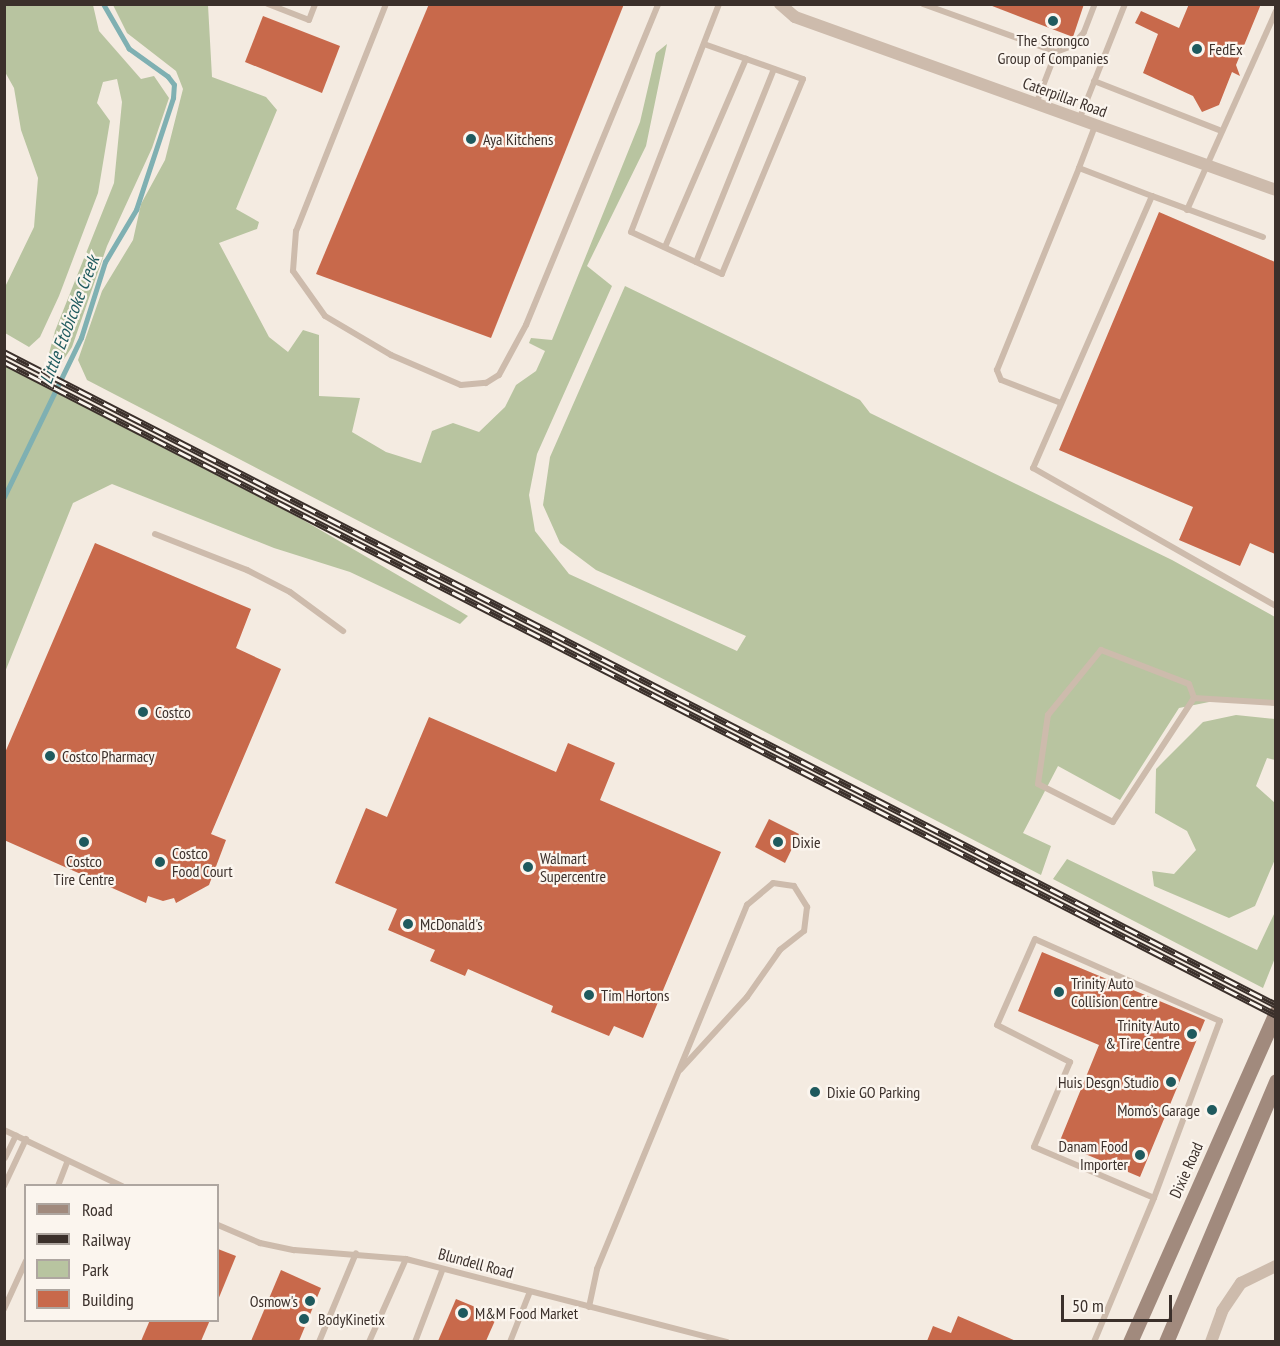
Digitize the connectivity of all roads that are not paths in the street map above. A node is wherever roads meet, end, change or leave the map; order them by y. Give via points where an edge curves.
1 (268, 4) edge
2 (315, 4) edge
3 (386, 4) edge
4 (658, 4) edge
5 (719, 4) edge
6 (780, 4) edge
7 (922, 4) edge
8 (1095, 4) edge
9 (1125, 4) edge
10 (1275, 11) edge
11 (704, 44) junction
12 (1056, 52) junction
13 (746, 59) junction
14 (774, 69) junction
15 (1094, 81) junction
16 (1036, 104) junction
17 (1079, 120) junction
18 (1095, 126) junction
19 (1219, 130) junction
20 (1203, 164) junction
21 (1078, 168) junction
22 (1275, 190) edge
23 (1152, 196) junction
24 (1187, 210) junction
25 (1263, 237) dead end
26 (665, 247) junction
27 (696, 262) junction
28 (1061, 404) junction
29 (155, 534) dead end
30 (1275, 606) edge
31 (343, 631) dead end
32 (1194, 698) junction
33 (1275, 703) edge
34 (1275, 1012) edge
35 (680, 1070) junction
36 (1275, 1081) edge
37 (4, 1130) edge
38 (16, 1135) junction
39 (26, 1139) junction
40 (5, 1158) edge
41 (67, 1162) junction
42 (58, 1184) edge
43 (120, 1184) edge
44 (4, 1186) edge
45 (1154, 1198) junction
46 (219, 1225) edge
47 (356, 1253) junction
48 (406, 1259) junction
49 (24, 1265) edge
50 (1275, 1266) edge
51 (442, 1271) junction
52 (529, 1294) junction
53 (589, 1307) junction
54 (4, 1309) edge
55 (319, 1341) edge
56 (369, 1341) edge
57 (415, 1341) edge
58 (510, 1341) edge
59 (727, 1341) edge
60 (1094, 1341) edge
61 (1130, 1341) edge
62 (1166, 1341) edge
63 (1211, 1341) edge

1 - 2 lane via 309,20
3 - 4 lane via 296,231 293,271 325,316 391,355 461,385 486,383 499,375 526,325
5 - 11 lane
6 - 16 street, Caterpillar Road via 795,17
7 - 12 lane
8 - 12 lane via 1084,32 1072,46
9 - 15 lane
10 - 19 lane
11 - 13 lane
11 - 26 lane via 631,232
12 - 16 lane
13 - 14 lane
13 - 26 lane
14 - 27 lane
14 - 27 lane via 803,79 722,274
15 - 17 lane
15 - 19 lane
16 - 17 street, Caterpillar Road
17 - 18 street, Caterpillar Road
18 - 20 street, Caterpillar Road
18 - 21 lane
19 - 20 lane
20 - 22 street, Caterpillar Road
20 - 24 lane
21 - 23 lane
21 - 28 lane via 997,370 1001,380
23 - 24 lane
23 - 28 lane
24 - 25 lane
26 - 27 lane
28 - 30 lane via 1033,468
29 - 31 lane via 247,570 290,592
32 - 32 lane via 1113,822 1038,784 1048,715 1101,650 1189,684
32 - 33 lane
34 - 61 main road, Dixie Road
35 - 35 lane via 747,997 780,950 804,931 807,907 794,886 773,883 747,905
35 - 53 lane via 597,1269
36 - 62 main road
37 - 38 lane
38 - 39 lane
38 - 40 lane
39 - 41 lane
39 - 44 lane
41 - 42 lane
41 - 43 lane
45 - 45 lane via 1034,1146 1070,1062 997,1025 1035,939 1220,1021
45 - 60 lane
46 - 47 lane, Blundell Road via 260,1243
47 - 48 lane, Blundell Road
47 - 55 lane
48 - 51 lane, Blundell Road
48 - 56 lane
49 - 54 lane
50 - 63 street via 1241,1283 1222,1311
51 - 52 lane, Blundell Road
51 - 57 lane
52 - 53 lane, Blundell Road
52 - 58 lane
53 - 59 lane, Blundell Road

